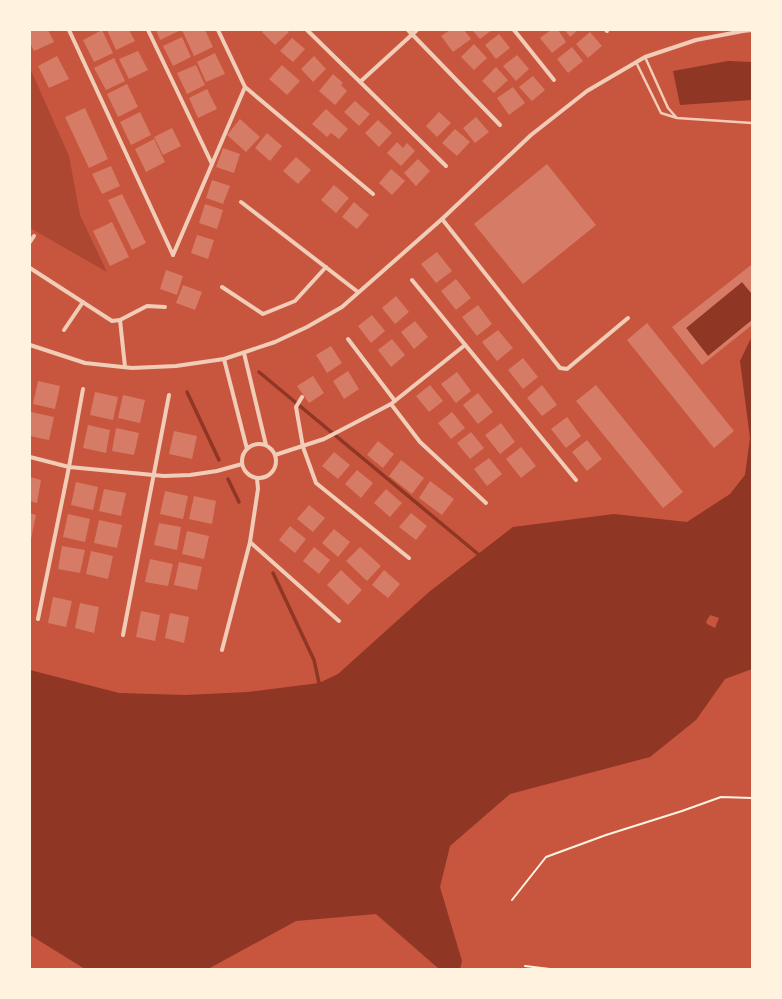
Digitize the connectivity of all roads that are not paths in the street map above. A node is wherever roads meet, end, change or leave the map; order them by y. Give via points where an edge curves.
1 (69, 30) edge
2 (148, 30) edge
3 (218, 30) edge
4 (307, 30) edge
5 (408, 30) edge
6 (417, 30) edge
7 (514, 30) edge
8 (752, 30) edge
9 (412, 34) junction
10 (645, 58) junction
11 (636, 62) junction
12 (554, 80) dead end
13 (360, 82) junction
14 (245, 87) junction
15 (677, 118) junction
16 (752, 123) edge
17 (500, 125) dead end
18 (212, 164) junction
19 (446, 166) dead end
20 (373, 194) dead end
21 (241, 202) dead end
22 (442, 219) junction
23 (34, 236) dead end
24 (30, 242) edge
25 (326, 267) junction
26 (30, 268) edge
27 (412, 280) dead end
28 (222, 286) dead end
29 (358, 292) junction
30 (83, 302) junction
31 (165, 307) dead end
32 (628, 318) dead end
33 (120, 320) junction
34 (64, 330) dead end
35 (348, 339) dead end
36 (30, 345) edge
37 (465, 345) junction
38 (244, 353) junction
39 (224, 359) junction
40 (125, 367) junction
41 (83, 389) dead end
42 (169, 395) dead end
43 (301, 399) dead end
44 (393, 402) junction
45 (266, 445) junction
46 (303, 447) junction
47 (247, 449) junction
48 (275, 455) junction
49 (30, 457) edge
50 (242, 464) junction
51 (69, 467) junction
52 (154, 475) junction
53 (258, 478) junction
54 (576, 480) dead end
55 (486, 503) dead end
56 (250, 542) junction
57 (409, 558) dead end
58 (38, 619) dead end
59 (339, 621) dead end
60 (123, 635) dead end
61 (222, 650) dead end

1 - 18 street via 173,255
2 - 18 street
3 - 14 street
4 - 13 street
5 - 9 street
6 - 9 street
7 - 12 street
8 - 10 street via 696,40
9 - 13 street
9 - 17 street
10 - 11 street
10 - 15 lane via 668,108
11 - 15 lane via 661,113
11 - 22 street via 587,91 531,135
13 - 19 street
14 - 18 street
14 - 20 street
15 - 16 lane
21 - 25 street
22 - 29 street
22 - 32 street via 560,368 567,369
23 - 24 street
25 - 28 street via 295,300 263,314
25 - 29 street
26 - 30 street
27 - 37 street
29 - 38 street via 342,306 307,327
30 - 33 street via 112,321
30 - 34 street
31 - 33 street via 147,306
33 - 40 street
35 - 44 street
36 - 40 street via 86,363
37 - 44 street
37 - 54 street
38 - 39 street
38 - 45 street
39 - 40 street via 176,366
39 - 47 street
41 - 51 street
42 - 52 street
43 - 46 street via 296,407
44 - 46 street via 338,432
44 - 55 street via 420,442
45 - 47 street via 256,444
45 - 48 street
46 - 48 street
46 - 57 street via 316,483
47 - 50 street
48 - 53 street via 275,466 272,471
49 - 51 street
50 - 52 street via 190,475
50 - 53 street via 248,473
51 - 52 street
51 - 58 street
52 - 60 street
53 - 56 street
56 - 59 street
56 - 61 street

